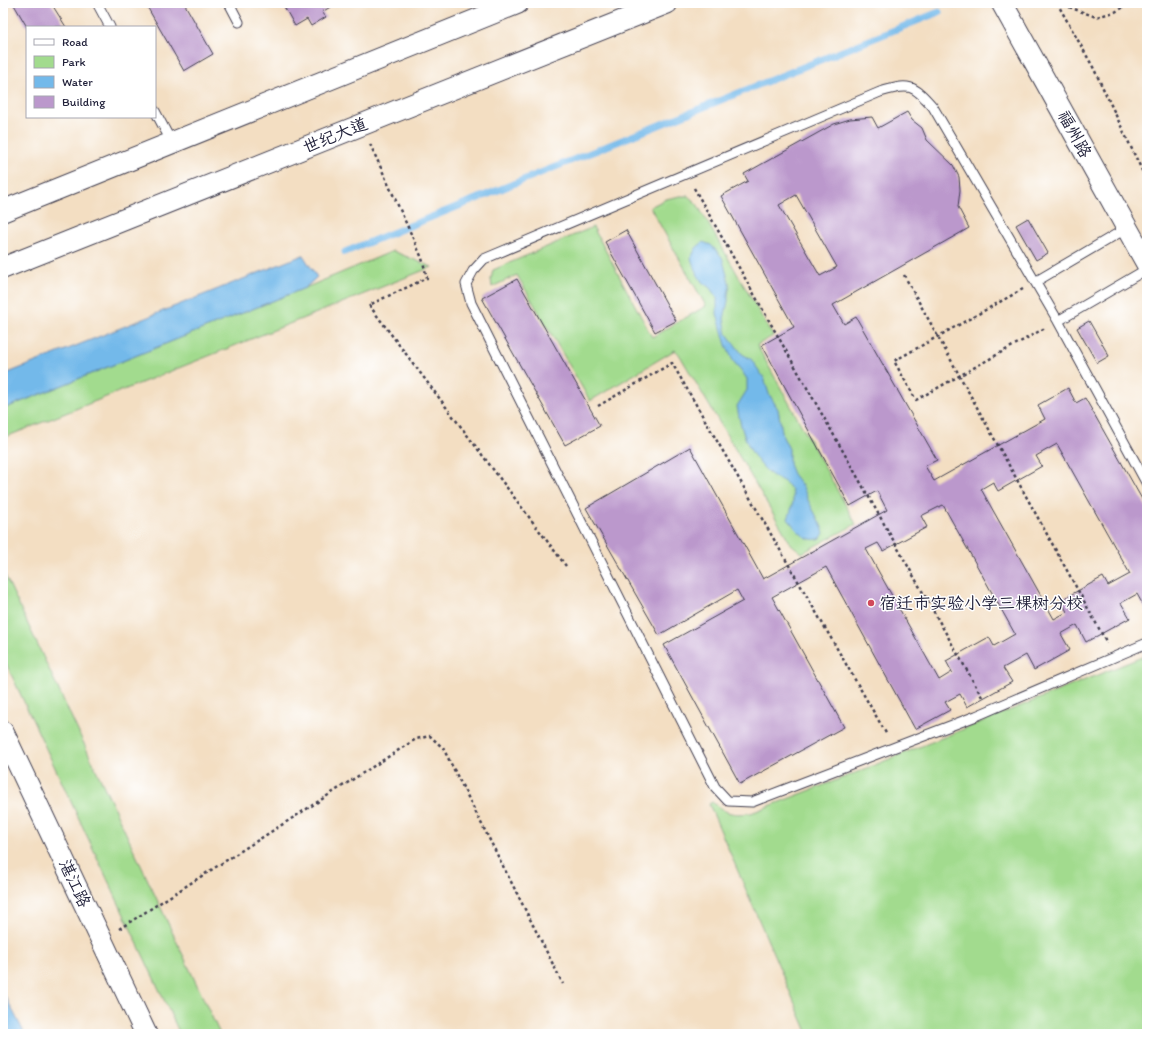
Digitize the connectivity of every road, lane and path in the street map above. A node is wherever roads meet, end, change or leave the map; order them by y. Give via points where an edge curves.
1 (97, 3) edge
2 (229, 3) edge
3 (518, 3) edge
4 (667, 3) edge
5 (1002, 3) edge
6 (1057, 3) edge
7 (1131, 3) edge
8 (239, 22) dead end
9 (109, 26) edge
10 (156, 113) edge
11 (361, 125) junction
12 (172, 143) junction
13 (686, 174) junction
14 (1147, 181) edge
15 (3, 211) edge
16 (1127, 228) junction
17 (1147, 264) edge
18 (3, 268) edge
19 (1147, 269) edge
20 (904, 275) dead end
21 (1035, 282) junction
22 (1058, 321) junction
23 (938, 336) junction
24 (960, 376) junction
25 (598, 406) dead end
26 (1147, 484) edge
27 (566, 566) dead end
28 (1147, 643) edge
29 (1115, 658) junction
30 (989, 711) junction
31 (3, 732) edge
32 (895, 748) junction
33 (102, 940) junction
34 (563, 984) dead end
35 (146, 1034) edge

1 - 9 lane
2 - 8 lane
3 - 12 street
4 - 11 street, 世纪大道
5 - 16 street, 福州路
6 - 7 path via 1096,17 1115,12
6 - 14 path via 1093,67
10 - 12 lane
11 - 18 street, 世纪大道
11 - 27 path via 422,258 427,278 369,305
12 - 15 street
13 - 21 lane via 880,92 897,86 908,87 919,91 933,107
13 - 30 path
13 - 32 lane via 484,259 466,284 471,304 715,787 728,801 752,802
16 - 17 street, 福州路
16 - 21 lane
19 - 22 lane
20 - 23 path
21 - 22 lane
21 - 23 path
22 - 24 path
22 - 26 lane
23 - 24 path
23 - 24 path via 894,361 916,400
24 - 29 path
25 - 32 path via 672,363
28 - 29 lane
29 - 30 lane
30 - 32 lane
31 - 33 street, 湛江路
33 - 34 path via 416,739 430,736 443,748
33 - 35 street, 湛江路

